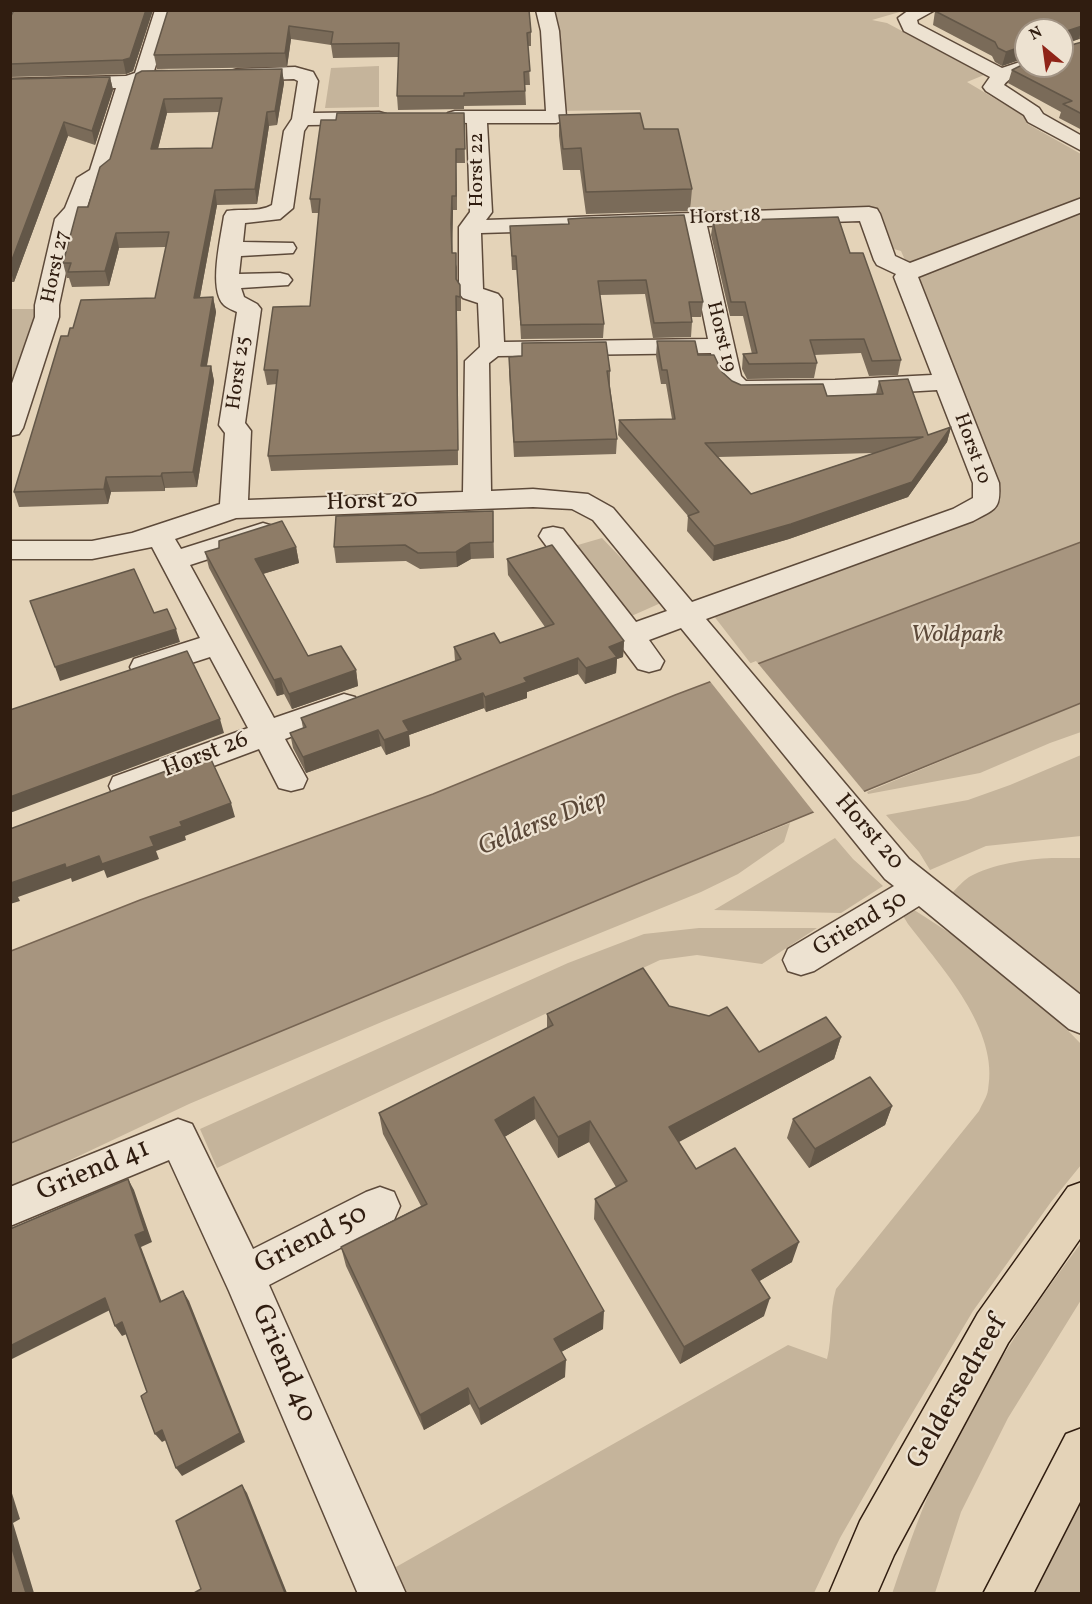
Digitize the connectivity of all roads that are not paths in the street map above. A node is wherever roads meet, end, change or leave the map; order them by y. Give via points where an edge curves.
1 (164, 10) edge
2 (545, 10) edge
3 (926, 10) edge
4 (1014, 70) edge
5 (1001, 75) junction
6 (136, 80) junction
7 (10, 85) edge
8 (432, 117) edge
9 (477, 117) junction
10 (402, 118) edge
11 (302, 119) junction
12 (1082, 145) edge
13 (1082, 204) edge
14 (694, 219) junction
15 (470, 227) junction
16 (285, 248) dead end
17 (231, 249) junction
18 (909, 271) junction
19 (280, 280) dead end
20 (227, 281) junction
21 (721, 346) junction
22 (492, 349) junction
23 (946, 382) junction
24 (10, 428) edge
25 (477, 499) junction
26 (234, 509) junction
27 (285, 525) edge
28 (159, 534) junction
29 (554, 536) dead end
30 (10, 550) edge
31 (173, 561) junction
32 (689, 615) junction
33 (628, 636) junction
34 (218, 643) junction
35 (649, 662) dead end
36 (120, 675) edge
37 (367, 697) edge
38 (266, 733) junction
39 (291, 779) dead end
40 (99, 796) edge
41 (921, 890) junction
42 (801, 960) dead end
43 (1082, 1018) edge
44 (178, 1137) joint
45 (1082, 1201) edge
46 (10, 1206) edge
47 (380, 1206) dead end
48 (244, 1276) junction
49 (1082, 1450) edge
50 (381, 1593) edge
51 (853, 1593) edge
52 (1007, 1593) edge

1 - 6 street, Horst 27
2 - 9 street, Horst 22 via 556,117
3 - 5 street via 907,18 910,27
4 - 5 street
5 - 12 street via 993,87 1032,112 1035,118
6 - 7 street
6 - 11 street via 295,73 306,76 308,81
6 - 24 street, Horst 27 via 100,172 85,183 75,210 66,219 47,317
8 - 9 street, Horst 22
9 - 15 street, Horst 22 via 481,212
10 - 11 street
11 - 17 street via 294,131 282,208 267,216 236,216
13 - 18 street
14 - 15 street, Horst 18
14 - 18 street, Horst 18 via 869,214 885,260
14 - 21 street, Horst 19
15 - 22 street, Horst 22 via 471,292 490,299
16 - 17 street
17 - 20 street
18 - 23 street, Horst 10 via 909,286
19 - 20 street
20 - 26 street, Horst 25 via 233,301 249,309 232,425 238,431
21 - 22 street
21 - 23 street, Horst 19 via 729,378 739,389
22 - 25 street via 477,361
23 - 32 street, Horst 10 via 986,483 987,502 953,519
25 - 26 street, Horst 20
25 - 32 street, Horst 20 via 578,500 586,504 603,514
26 - 28 street, Horst 20
27 - 31 street
28 - 30 street, Horst 20 via 92,550
28 - 31 street, Horst 26
29 - 33 street
31 - 34 street, Horst 26
32 - 33 street
32 - 41 street, Horst 20 via 879,849
33 - 35 street
34 - 36 street
34 - 38 street, Horst 26
37 - 38 street, Horst 26
38 - 39 street, Horst 26
38 - 40 street, Horst 26
41 - 42 street, Griend 50 via 895,901
41 - 43 street, Horst 20
44 - 46 street, Griend 41
44 - 48 street, Griend 40
45 - 51 main road, Geldersedreef via 993,1328 877,1538
47 - 48 street, Griend 50
48 - 50 street, Griend 40
49 - 52 main road

